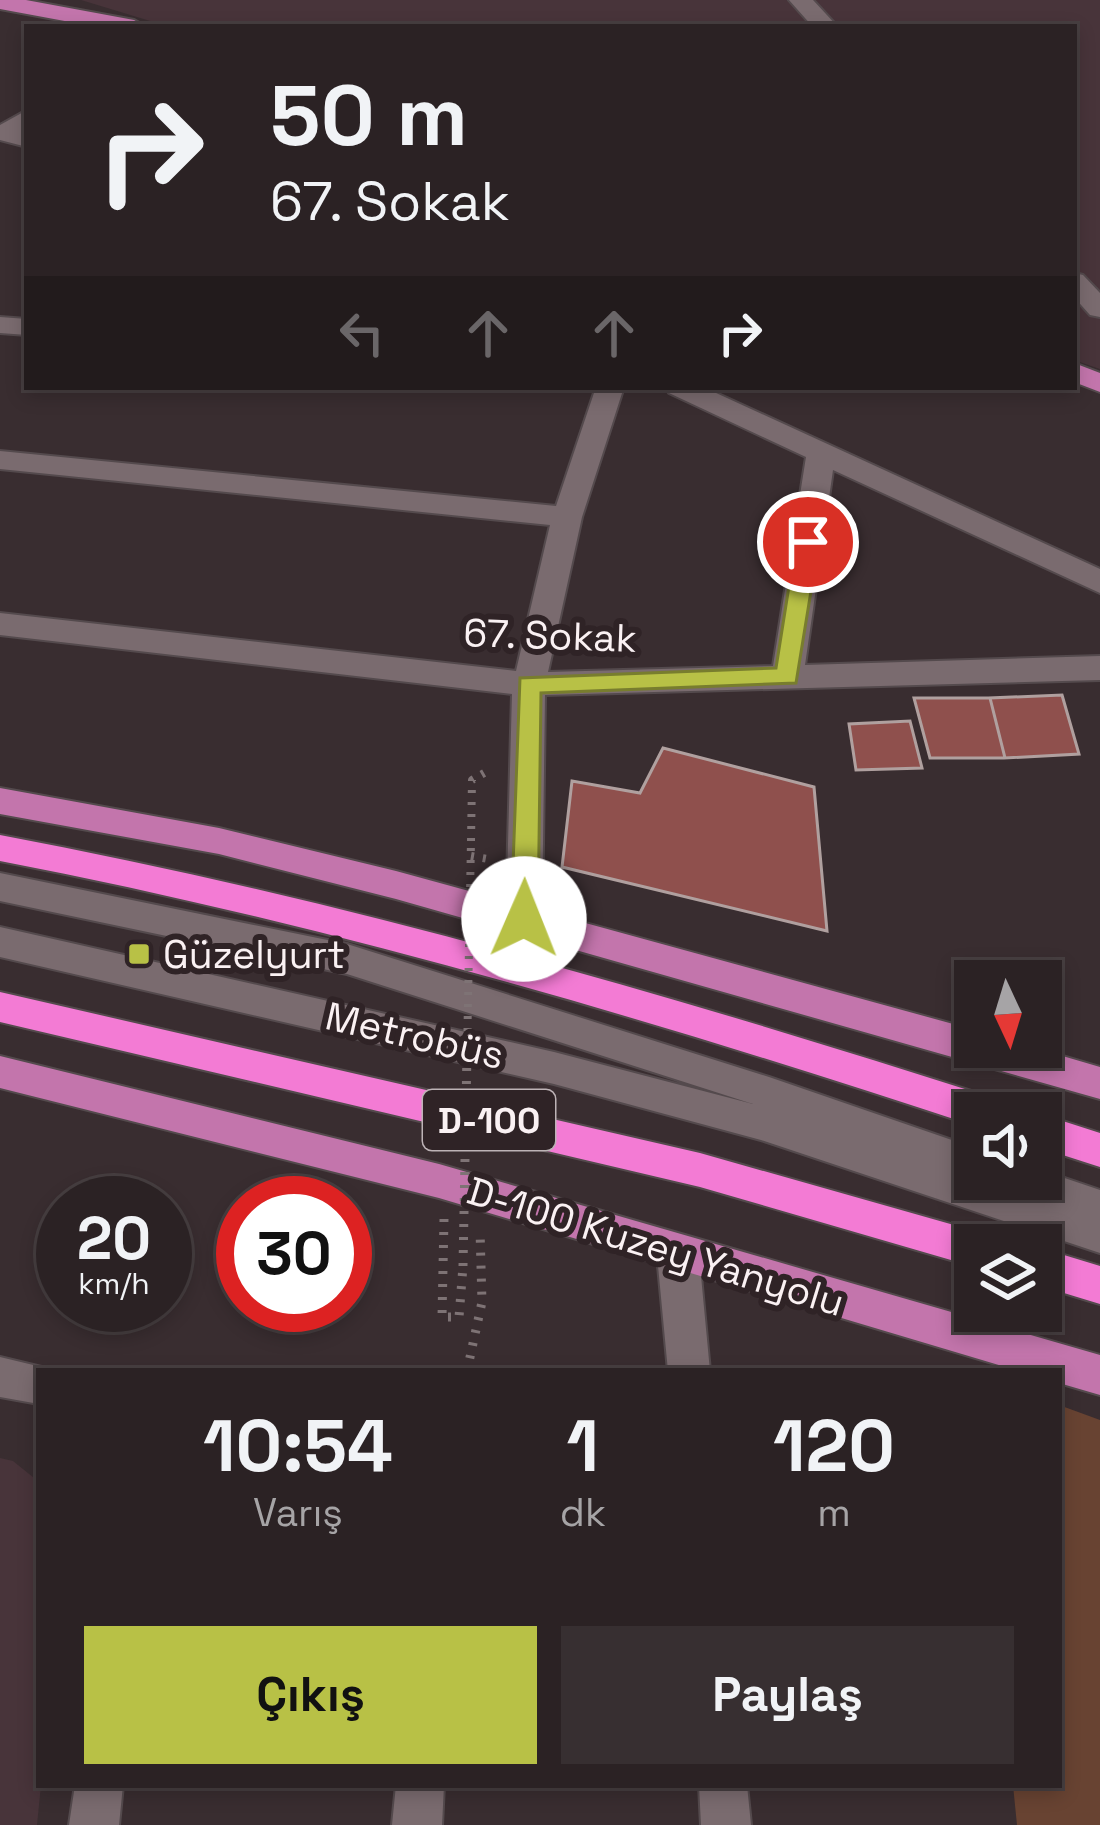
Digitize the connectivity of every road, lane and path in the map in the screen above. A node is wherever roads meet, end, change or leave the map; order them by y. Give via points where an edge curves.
1 (71, 0) edge
2 (800, 0) edge
3 (0, 2) edge
4 (121, 24) edge
5 (131, 24) edge
6 (823, 24) edge
7 (1077, 284) edge
8 (1100, 309) edge
9 (607, 390) edge
10 (685, 390) edge
11 (821, 453) junction
12 (0, 460) edge
13 (566, 517) junction
14 (1100, 582) edge
15 (0, 624) edge
16 (1100, 668) edge
17 (787, 677) junction
18 (529, 684) junction
19 (472, 780) dead end
20 (0, 801) edge
21 (0, 848) edge
22 (0, 886) edge
23 (524, 919) junction
24 (0, 942) edge
25 (0, 1007) edge
26 (954, 1041) edge
27 (1048, 1068) edge
28 (0, 1072) edge
29 (1100, 1083) edge
30 (954, 1102) edge
31 (1062, 1132) edge
32 (1062, 1136) edge
33 (1100, 1138) edge
34 (1100, 1150) edge
35 (954, 1158) edge
36 (1062, 1195) edge
37 (1100, 1208) edge
38 (474, 1228) dead end
39 (1100, 1235) edge
40 (954, 1243) edge
41 (678, 1255) junction
42 (445, 1270) dead end
43 (1062, 1274) edge
44 (1100, 1285) edge
45 (468, 1368) edge
46 (689, 1368) edge
47 (1100, 1376) edge
48 (0, 1377) edge
49 (36, 1383) edge
50 (99, 1788) edge
51 (420, 1788) edge
52 (723, 1788) edge
53 (94, 1825) edge
54 (417, 1825) edge
55 (726, 1825) edge

1 - 5 main road
2 - 6 street
3 - 4 main road
7 - 8 street
9 - 13 street
10 - 11 street
11 - 14 street
11 - 17 street
12 - 13 street
13 - 18 street
15 - 18 street, 67. Sokak
16 - 17 street, 67. Sokak
17 - 18 street, 67. Sokak
18 - 23 street
19 - 42 path, bridge via 459,1317 442,1317
20 - 23 main road via 219,841
21 - 30 highway via 415,939
22 - 35 street, Metrobüs via 347,959
23 - 26 main road
24 - 39 street, Metrobüs via 600,1080 760,1123
25 - 40 highway, D-100 via 700,1170
27 - 29 main road
28 - 41 main road, D-100 Kuzey Yanyolu via 439,1181
31 - 33 highway
32 - 34 highway
36 - 37 street
38 - 45 path via 480,1227 482,1302
41 - 46 street
41 - 47 main road, D-100 Kuzey Yanyolu
43 - 44 highway
48 - 49 street
50 - 53 street
51 - 54 street
52 - 55 street

